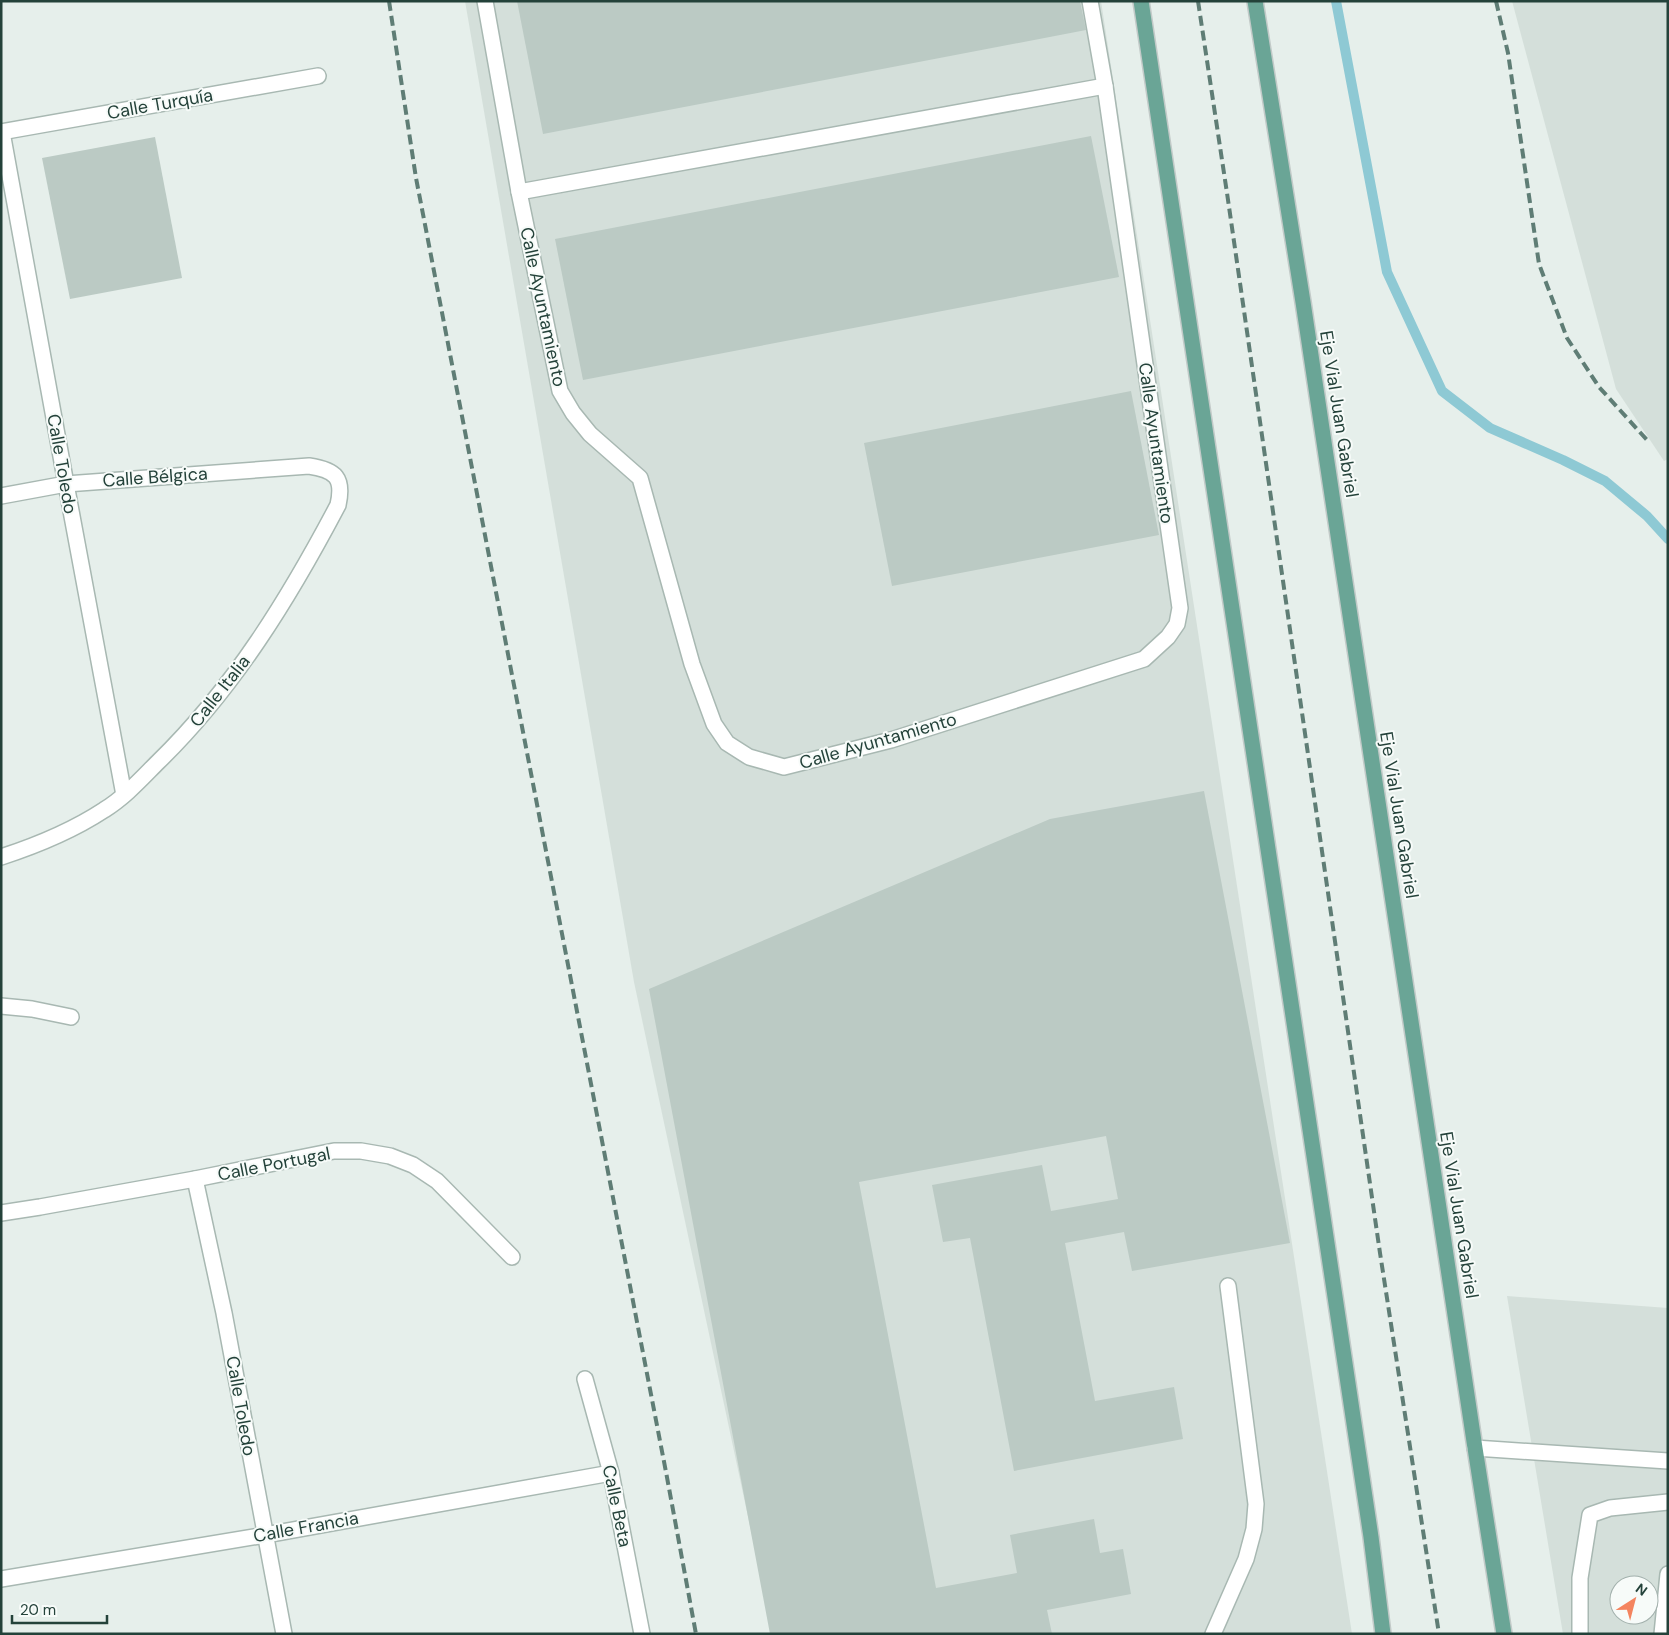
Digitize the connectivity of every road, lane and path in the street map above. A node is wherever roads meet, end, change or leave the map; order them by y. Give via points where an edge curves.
1 (485, 1) edge
2 (1090, 1) edge
3 (1141, 1) edge
4 (1255, 1) edge
5 (318, 76) dead end
6 (1105, 86) junction
7 (2, 132) edge
8 (518, 192) junction
9 (309, 466) joint
10 (66, 484) junction
11 (1, 496) edge
12 (124, 795) junction
13 (1, 857) edge
14 (1, 1006) edge
15 (71, 1017) dead end
16 (195, 1179) junction
17 (1, 1213) edge
18 (512, 1257) dead end
19 (1228, 1286) dead end
20 (585, 1380) dead end
21 (1475, 1448) junction
22 (1668, 1461) edge
23 (611, 1473) junction
24 (1668, 1502) edge
25 (265, 1535) junction
26 (1668, 1574) edge
27 (1, 1579) edge
28 (284, 1634) edge
29 (642, 1634) edge
30 (1213, 1634) edge
31 (1384, 1634) edge
32 (1504, 1634) edge
33 (1580, 1634) edge
34 (1662, 1634) edge

1 - 8 street, Calle Ayuntamiento
2 - 6 street, Calle Ayuntamiento
3 - 31 main road
4 - 21 main road, Eje Vial Juan Gabriel
5 - 7 street, Calle Turquía
6 - 8 street
6 - 8 street, Calle Ayuntamiento via 1180,608 1177,624 1144,659 891,740 784,767 749,758 727,743 714,724 692,664 640,478 590,434 560,391
7 - 10 street, Calle Toledo
9 - 10 street, Calle Bélgica
9 - 12 street, Calle Italia via 336,476 341,493 338,505 299,577 221,692 183,737
10 - 11 street, Calle Bélgica
10 - 12 street, Calle Toledo
12 - 13 street, Calle Italia via 74,828
14 - 15 street
16 - 17 street, Calle Portugal
16 - 18 street, Calle Portugal via 334,1151 390,1156 437,1181
16 - 25 street, Calle Toledo via 224,1313
19 - 30 street via 1256,1504 1254,1529 1246,1559
20 - 23 street, Calle Beta
21 - 22 street
21 - 32 main road, Eje Vial Juan Gabriel
23 - 25 street, Calle Francia
23 - 29 street, Calle Beta
24 - 33 street via 1610,1508 1590,1515 1580,1578
25 - 27 street, Calle Francia
25 - 28 street, Calle Toledo
26 - 34 street

